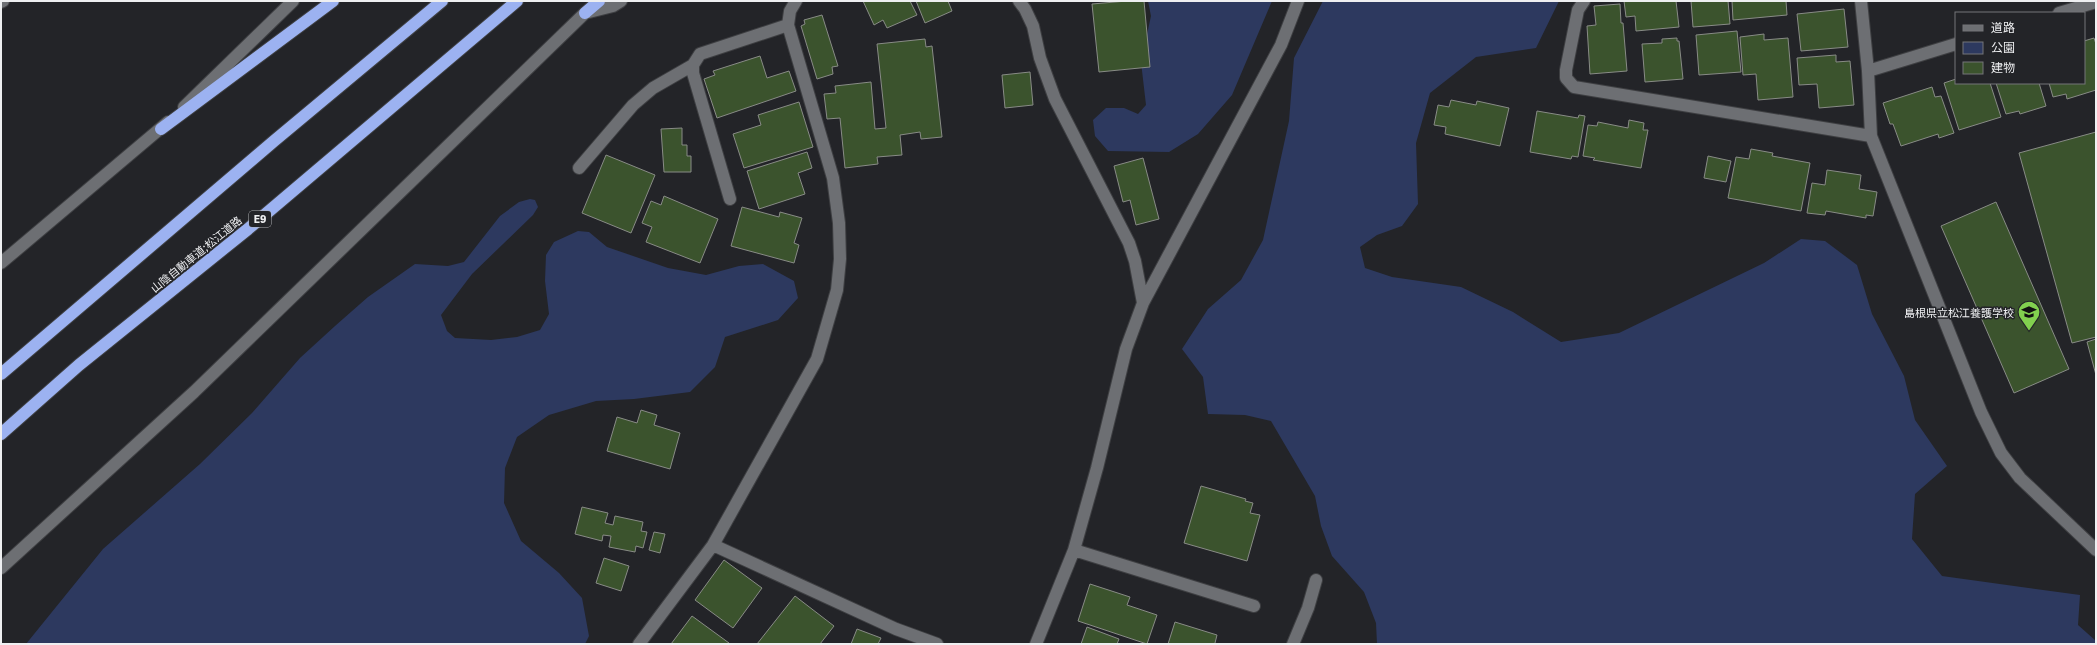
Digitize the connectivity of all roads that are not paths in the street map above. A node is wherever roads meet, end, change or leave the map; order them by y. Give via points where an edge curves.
1 (294, 1) edge
2 (333, 1) edge
3 (442, 1) edge
4 (517, 1) edge
5 (599, 1) edge
6 (621, 1) edge
7 (796, 1) edge
8 (1298, 1) edge
9 (1584, 1) edge
10 (1861, 1) edge
11 (2096, 2) edge
12 (1024, 4) edge
13 (2062, 12) edge
14 (585, 13) junction
15 (788, 25) junction
16 (1955, 44) edge
17 (693, 65) junction
18 (1868, 71) junction
19 (162, 129) junction
20 (1871, 136) junction
21 (579, 168) dead end
22 (730, 199) dead end
23 (1, 264) edge
24 (1143, 303) junction
25 (1, 374) edge
26 (1, 434) edge
27 (713, 545) junction
28 (1074, 550) junction
29 (2096, 550) edge
30 (1, 568) edge
31 (1316, 580) dead end
32 (1254, 606) dead end
33 (639, 644) edge
34 (937, 644) edge
35 (1036, 644) edge
36 (1293, 644) edge

1 - 19 street
2 - 19 highway
3 - 25 highway
4 - 26 highway, 山陰自動車道;松江道路 / E9 via 254,224 79,365
5 - 14 highway
6 - 14 street via 613,6
7 - 15 street via 790,11
8 - 24 street via 1281,44
9 - 20 street via 1578,10 1566,70 1566,78 1574,87
10 - 18 street
11 - 13 street
12 - 24 street via 1055,99 1128,243 1135,261
14 - 30 street via 194,392
15 - 17 street via 700,54
15 - 27 street via 833,178 839,223 840,259 837,290 817,359
16 - 18 street
17 - 21 street via 653,88 633,105
17 - 22 street via 693,73
18 - 20 street
19 - 23 street
20 - 29 street via 1981,412 2001,453 2020,478
24 - 28 street via 1126,349
27 - 33 street
27 - 34 street via 896,629
28 - 32 street
28 - 35 street
31 - 36 street

